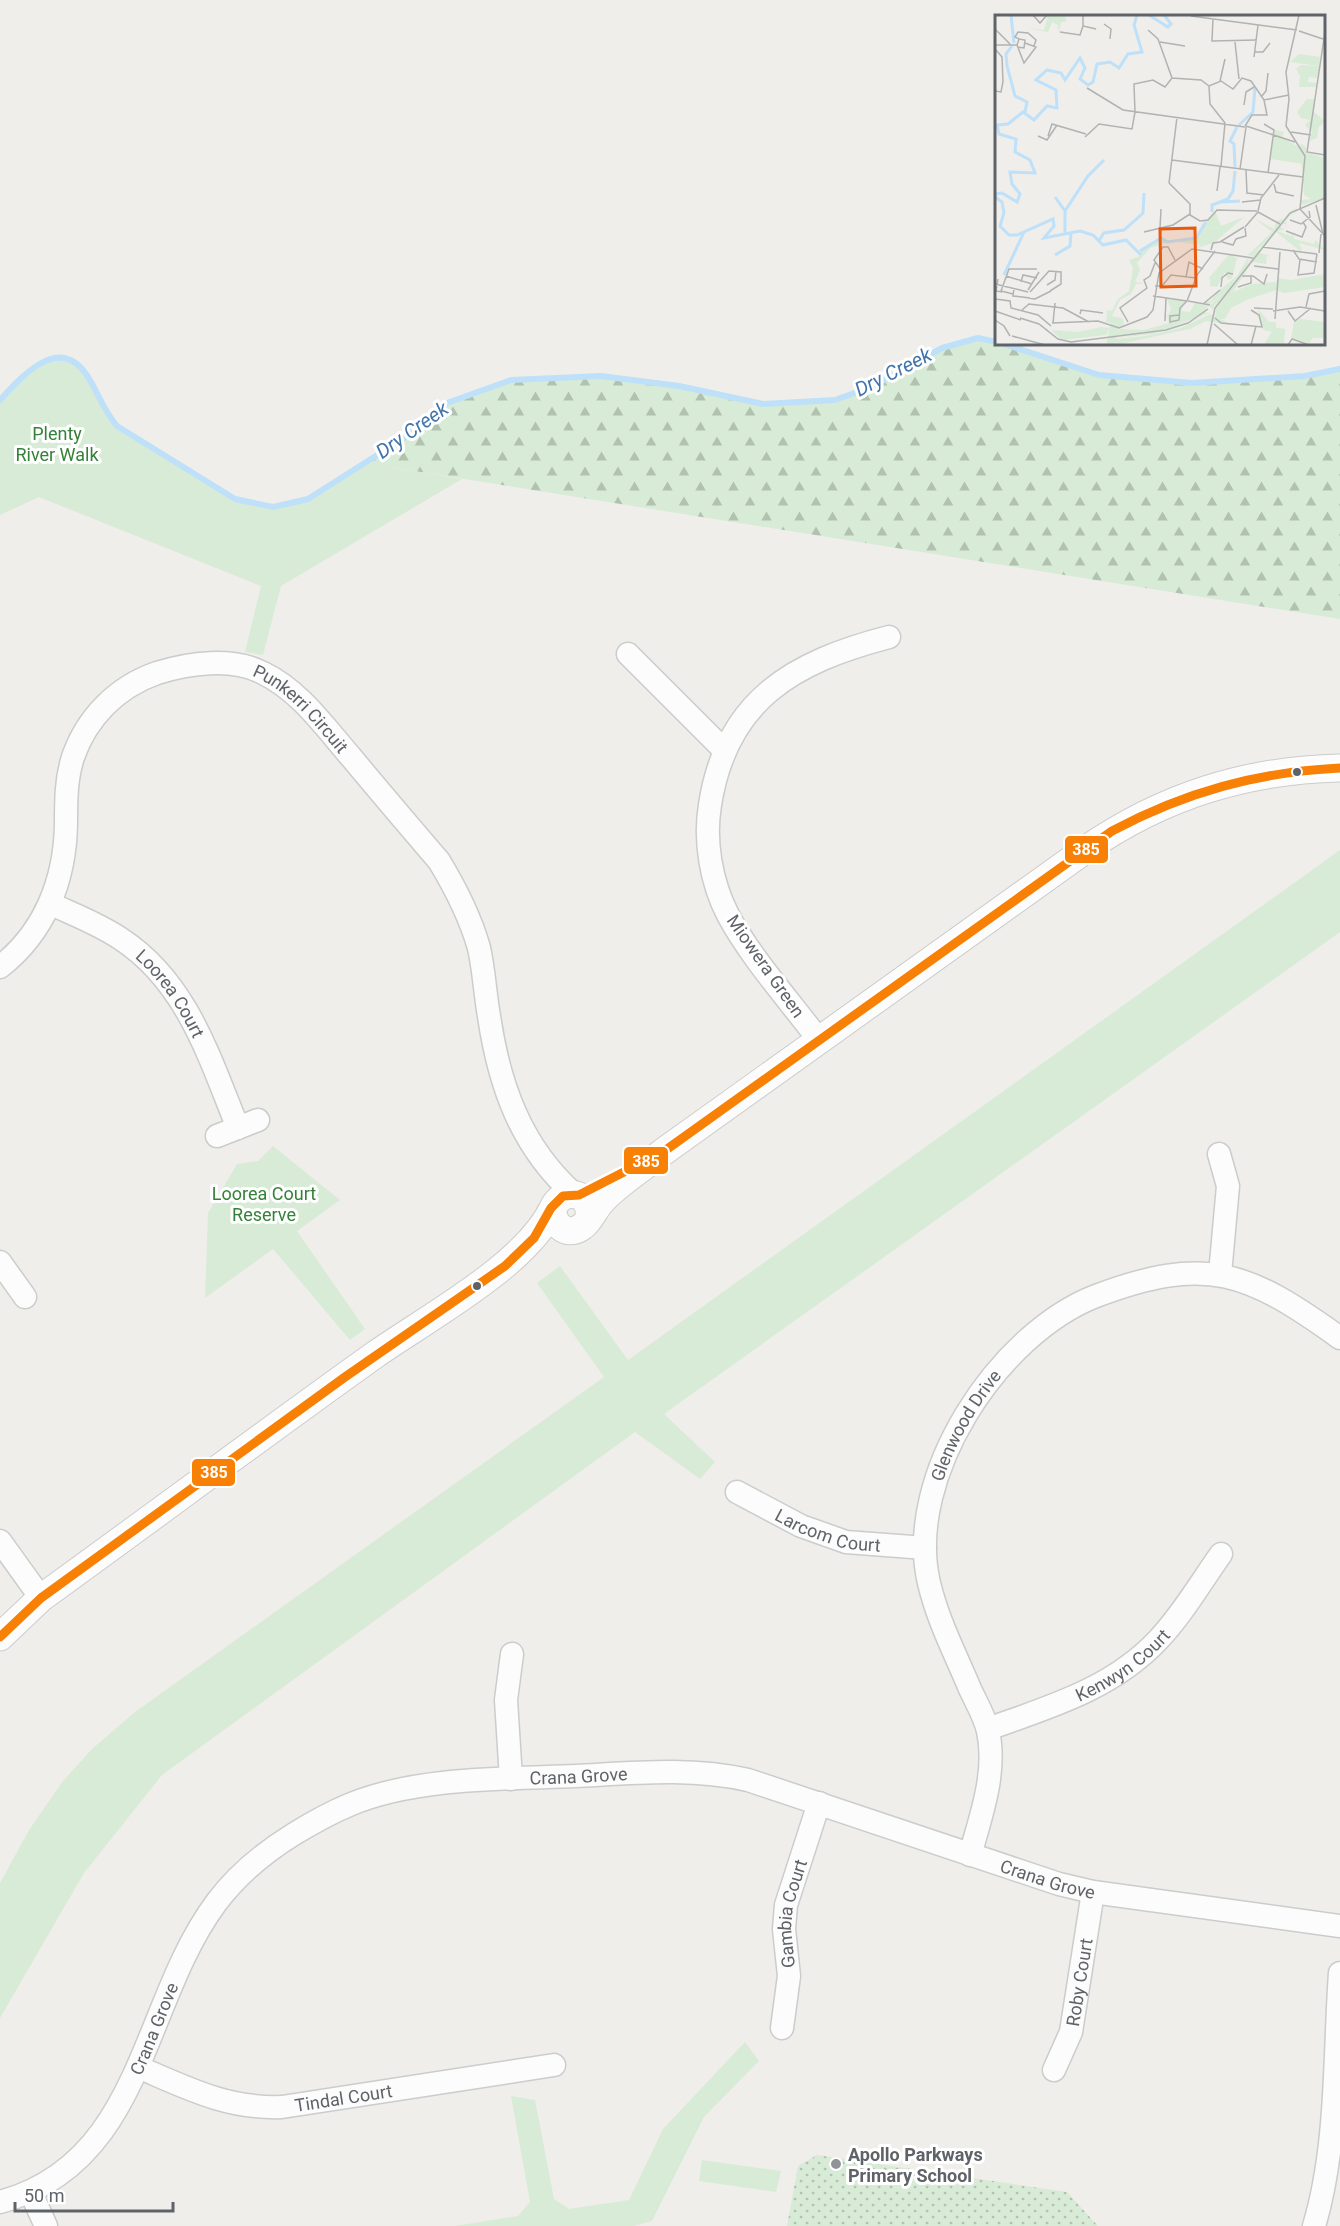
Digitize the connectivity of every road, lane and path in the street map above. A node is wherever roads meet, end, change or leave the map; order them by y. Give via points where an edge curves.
1 (889, 638) dead end
2 (628, 654) dead end
3 (723, 749) junction
4 (1340, 768) edge
5 (51, 904) junction
6 (0, 967) edge
7 (819, 1040) junction
8 (217, 1136) dead end
9 (1219, 1154) dead end
10 (571, 1208) junction
11 (1221, 1274) junction
12 (1340, 1338) edge
13 (737, 1492) dead end
14 (0, 1541) edge
15 (926, 1548) junction
16 (1221, 1554) dead end
17 (41, 1598) junction
18 (0, 1637) edge
19 (512, 1654) dead end
20 (988, 1729) junction
21 (511, 1779) junction
22 (819, 1803) junction
23 (970, 1856) junction
24 (1093, 1892) junction
25 (1340, 1926) edge
26 (1340, 1973) edge
27 (782, 2028) dead end
28 (554, 2065) dead end
29 (138, 2067) junction
30 (1054, 2070) dead end
31 (31, 2193) junction
32 (0, 2202) edge
33 (46, 2226) edge
34 (1314, 2226) edge

1 - 3 street, Miowera Green via 843,649 792,673 743,718
2 - 3 street
3 - 7 street, Miowera Green via 707,823 715,883 728,915
4 - 7 street via 1282,771 1230,781 1135,818 1085,849
5 - 6 street, Punkerri Circuit via 24,944
5 - 8 street, Loorea Court via 124,940 172,987 248,1124
5 - 10 street, Punkerri Circuit via 63,855 68,779 82,735 95,715 115,694 142,678 172,668 218,663 261,671 299,697 439,861 454,885 479,951 501,1078 518,1122
7 - 10 street via 663,1152
9 - 11 street via 1228,1186
10 - 17 street via 510,1261
11 - 12 street, Glenwood Drive via 1257,1284
11 - 15 street, Glenwood Drive via 1160,1276 1122,1286 1086,1300 1028,1340 983,1387 941,1464
13 - 15 street, Larcom Court via 801,1526 846,1542
14 - 17 street
15 - 20 street, Glenwood Drive via 928,1580 943,1632
16 - 20 street, Kenwyn Court via 1158,1640 1104,1684 1069,1701
17 - 18 street
19 - 21 street via 506,1700
20 - 23 street, Glenwood Drive via 990,1775
21 - 22 street, Crana Grove via 647,1772 723,1774
21 - 29 street, Crana Grove via 393,1792 351,1804 275,1846 216,1903 179,1969
22 - 23 street, Crana Grove
22 - 27 street, Gambia Court via 786,1905 784,1929 789,1976
23 - 24 street, Crana Grove
24 - 25 street, Crana Grove
24 - 30 street, Roby Court via 1071,2032
26 - 34 street via 1330,2135
28 - 29 street, Tindal Court via 259,2108 213,2099
29 - 31 street, Crana Grove via 114,2113 81,2156
31 - 32 street, Crana Grove
31 - 33 street

